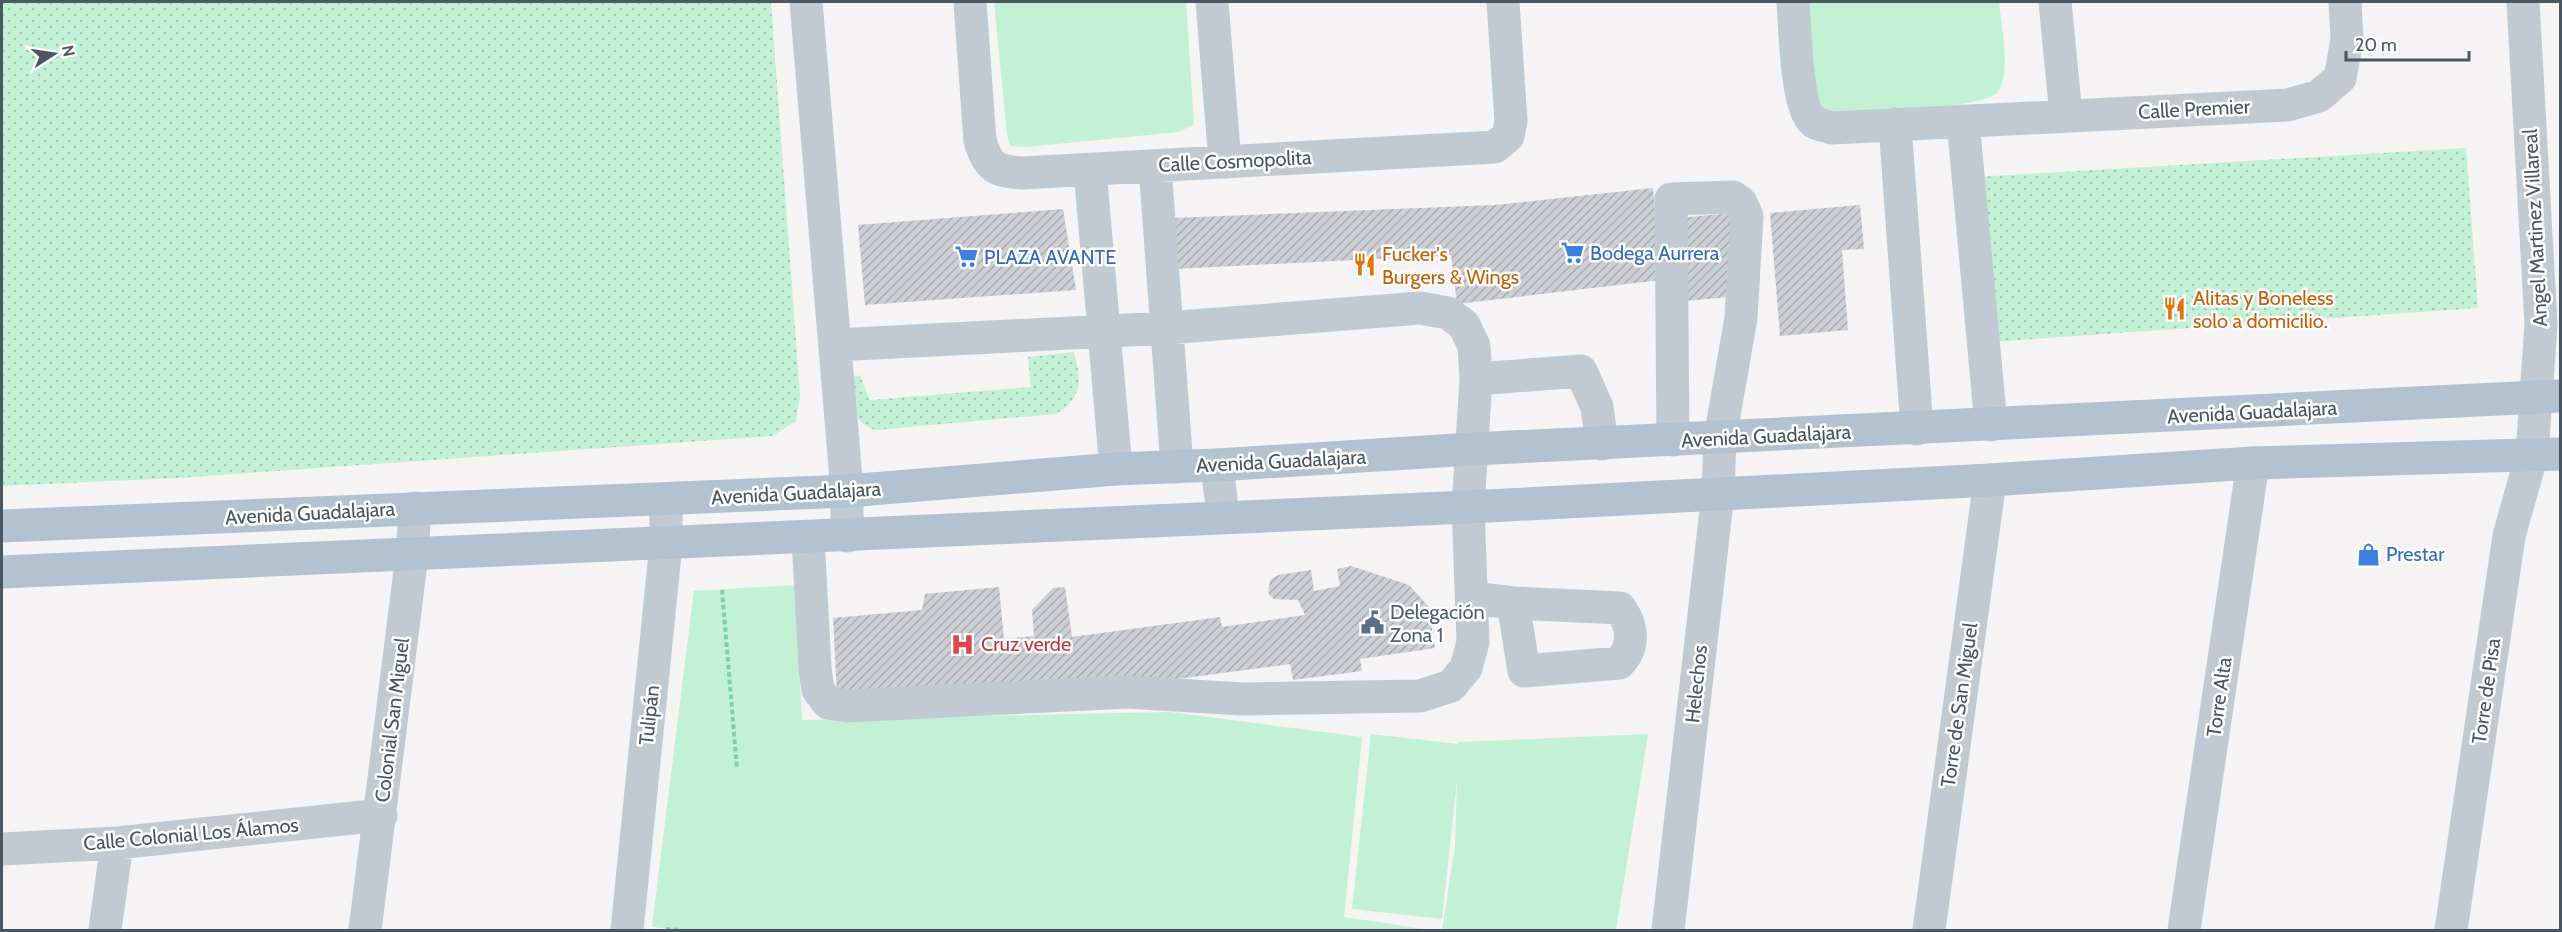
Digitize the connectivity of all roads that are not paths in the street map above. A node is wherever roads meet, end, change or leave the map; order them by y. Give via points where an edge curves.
1 (806, 2) edge
2 (970, 2) edge
3 (1212, 2) edge
4 (1503, 2) edge
5 (1793, 2) edge
6 (2055, 2) edge
7 (2345, 2) edge
8 (2523, 2) edge
9 (2066, 115) junction
10 (1963, 121) junction
11 (1895, 124) junction
12 (1225, 162) junction
13 (1155, 166) junction
14 (1090, 170) junction
15 (2550, 281) edge
16 (1167, 328) junction
17 (1104, 330) junction
18 (834, 345) junction
19 (1476, 379) junction
20 (2548, 397) edge
21 (1991, 425) junction
22 (1917, 429) junction
23 (1720, 438) junction
24 (1673, 440) junction
25 (1602, 444) junction
26 (1472, 449) junction
27 (2546, 454) edge
28 (2253, 463) junction
29 (1217, 465) junction
30 (1177, 467) junction
31 (1116, 469) junction
32 (1990, 480) junction
33 (847, 491) junction
34 (1718, 493) junction
35 (666, 499) junction
36 (1468, 507) junction
37 (416, 508) junction
38 (1223, 516) junction
39 (2, 526) edge
40 (847, 536) junction
41 (808, 537) junction
42 (666, 544) junction
43 (412, 555) junction
44 (2, 572) edge
45 (1472, 598) junction
46 (1513, 603) dead end
47 (381, 815) junction
48 (117, 843) junction
49 (2, 849) edge
50 (105, 930) edge
51 (365, 930) edge
52 (627, 930) edge
53 (1668, 930) edge
54 (1929, 930) edge
55 (2184, 930) edge
56 (2451, 930) edge

1 - 18 street
2 - 14 street, Calle Cosmopolita via 980,141 986,160 1000,171
3 - 12 street
4 - 12 street, Calle Cosmopolita via 1511,121 1508,136 1495,147
5 - 11 street, Calle Premier via 1800,92 1806,112 1815,122 1832,128
6 - 9 street
7 - 9 street, Calle Premier via 2347,40 2340,78 2319,96 2288,105
8 - 15 street, Angel Martinez Villareal
9 - 10 street, Calle Premier
10 - 11 street, Calle Premier
10 - 21 street
11 - 22 street
12 - 13 street, Calle Cosmopolita
13 - 14 street, Calle Cosmopolita
13 - 16 street
14 - 17 street
15 - 20 street, Angel Martinez Villareal via 2541,324
16 - 17 street
16 - 19 street via 1420,308 1448,313 1464,325 1474,346
16 - 30 street
17 - 18 street
17 - 31 street
18 - 33 street
19 - 25 street via 1581,371 1596,406
19 - 26 street
20 - 21 main road, Avenida Guadalajara
20 - 27 street, Angel Martinez Villareal
21 - 22 main road, Avenida Guadalajara
22 - 23 main road, Avenida Guadalajara
23 - 24 main road, Avenida Guadalajara
23 - 24 street, Helechos via 1741,318 1747,216 1733,197 1671,198
23 - 34 street, Helechos
24 - 25 main road, Avenida Guadalajara
25 - 26 main road, Avenida Guadalajara
26 - 29 main road, Avenida Guadalajara
26 - 36 street
27 - 28 main road
27 - 56 street, Torre de Pisa via 2509,536
28 - 32 main road
28 - 55 street, Torre Alta
29 - 30 main road, Avenida Guadalajara
29 - 38 street
30 - 31 main road, Avenida Guadalajara
31 - 33 main road, Avenida Guadalajara
32 - 34 main road
32 - 54 street, Torre de San Miguel
33 - 35 main road, Avenida Guadalajara
33 - 40 street
34 - 36 main road
34 - 53 street, Helechos
35 - 37 main road, Avenida Guadalajara
35 - 42 street, Tulipán
36 - 38 main road
36 - 45 street
37 - 39 main road, Avenida Guadalajara
37 - 43 street, Colonial San Miguel
38 - 40 main road
40 - 41 main road
41 - 42 main road
41 - 45 street via 818,690 828,703 847,706 1127,692 1242,699 1420,696 1451,686 1466,668 1473,642
42 - 43 main road
42 - 52 street, Tulipán
43 - 44 main road
43 - 47 street, Colonial San Miguel
45 - 46 street
47 - 48 street, Calle Colonial Los Álamos
47 - 51 street, Colonial San Miguel
48 - 49 street, Calle Colonial Los Álamos
48 - 50 street

